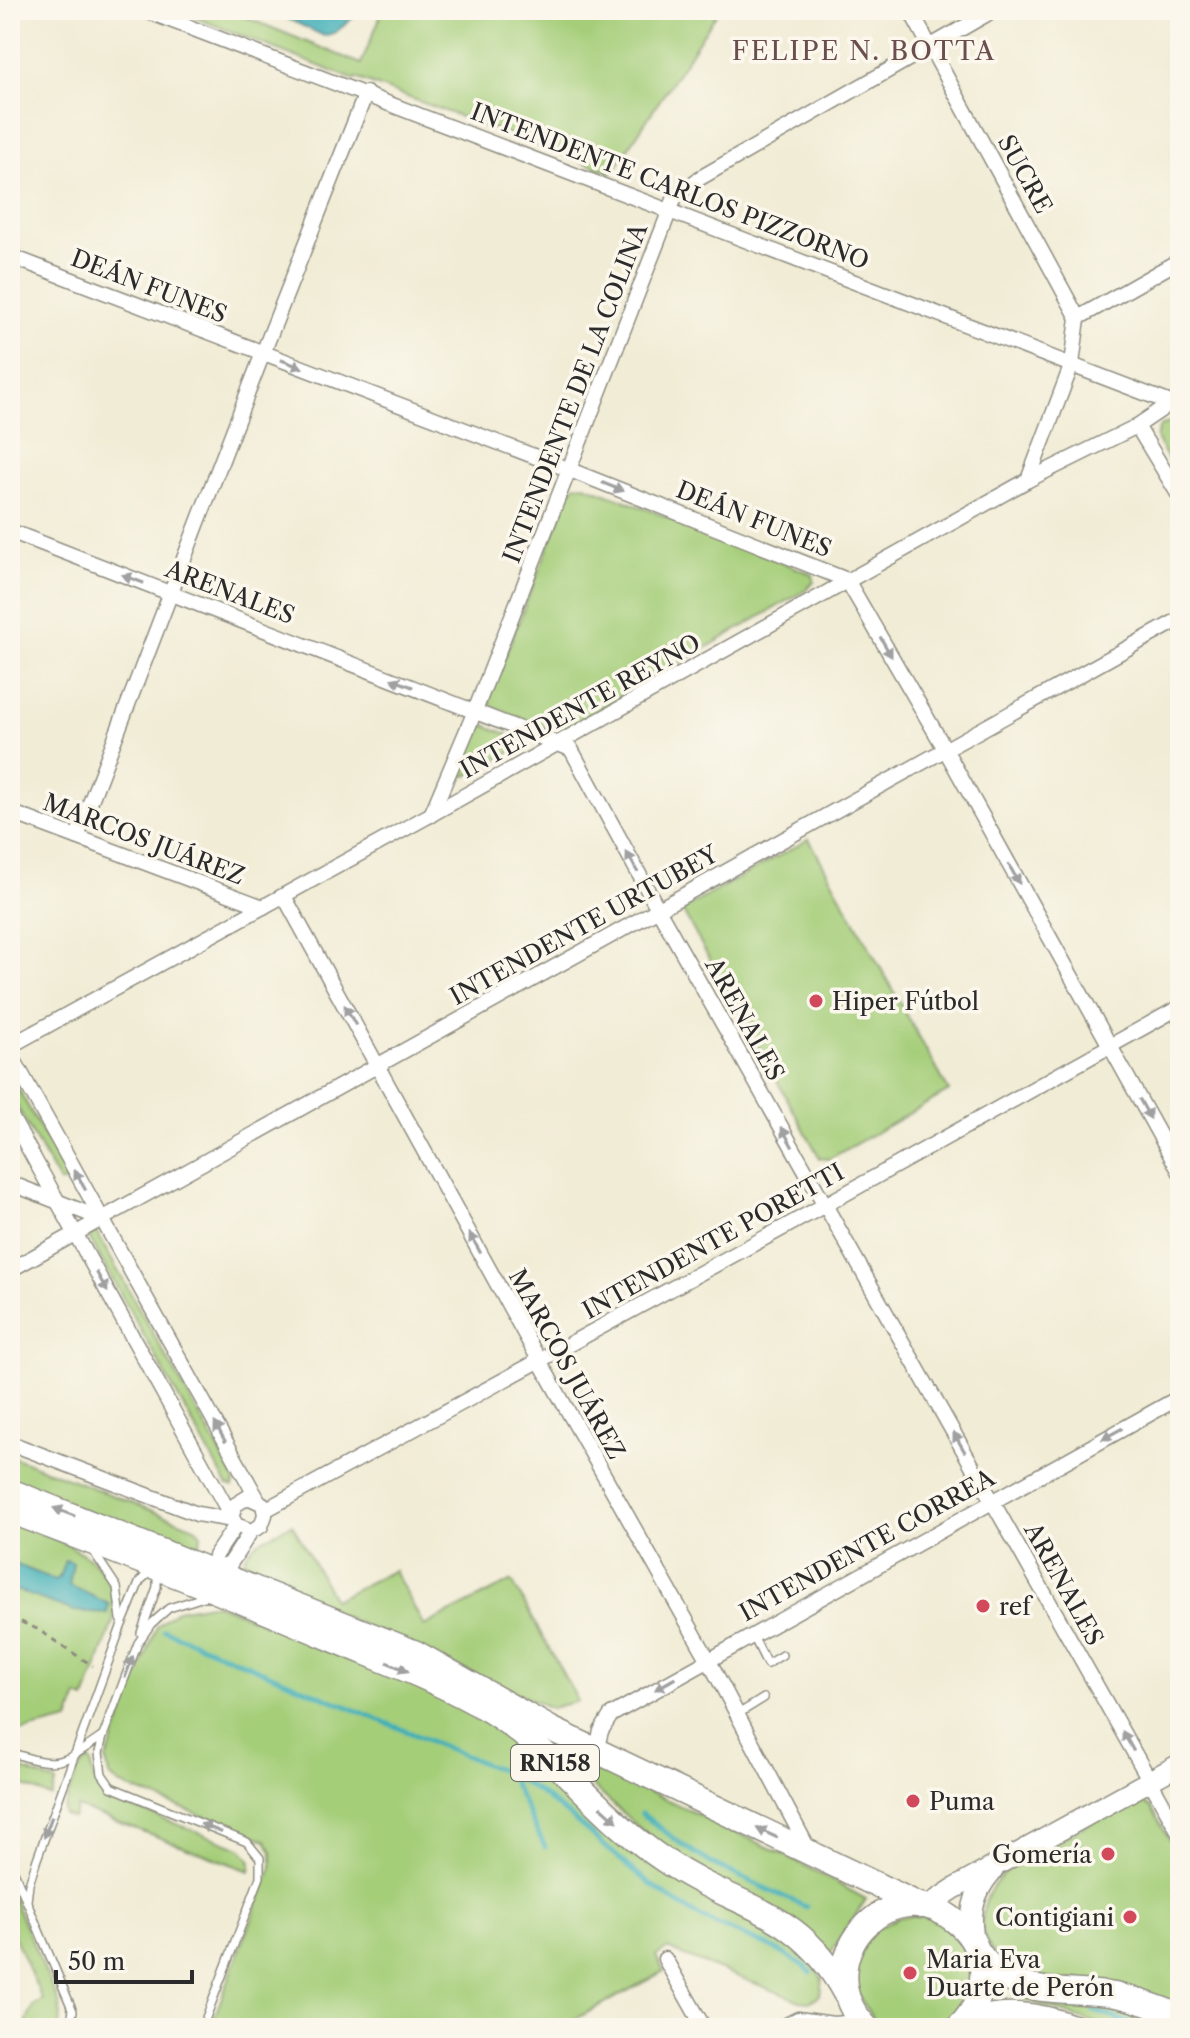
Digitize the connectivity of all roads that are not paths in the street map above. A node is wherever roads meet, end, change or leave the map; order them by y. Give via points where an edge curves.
1 (144, 10) edge
2 (910, 10) edge
3 (994, 10) edge
4 (930, 45) junction
5 (366, 93) junction
6 (669, 209) junction
7 (10, 256) edge
8 (1180, 260) edge
9 (1078, 318) junction
10 (263, 353) junction
11 (1072, 364) junction
12 (1176, 405) edge
13 (1137, 426) junction
14 (570, 470) junction
15 (1028, 480) junction
16 (1180, 497) edge
17 (10, 531) edge
18 (847, 580) junction
19 (170, 593) junction
20 (1180, 619) edge
21 (475, 711) junction
22 (558, 743) junction
23 (945, 749) junction
24 (10, 812) edge
25 (430, 815) junction
26 (77, 837) junction
27 (284, 896) junction
28 (263, 907) junction
29 (658, 909) junction
30 (1180, 1007) edge
31 (10, 1046) edge
32 (1111, 1046) junction
33 (10, 1053) edge
34 (378, 1065) junction
35 (10, 1115) edge
36 (1180, 1172) edge
37 (10, 1183) edge
38 (58, 1202) junction
39 (825, 1205) junction
40 (102, 1219) junction
41 (75, 1233) junction
42 (10, 1270) edge
43 (539, 1360) junction
44 (1180, 1397) edge
45 (10, 1443) edge
46 (10, 1491) edge
47 (992, 1500) junction
48 (262, 1505) junction
49 (10, 1511) edge
50 (234, 1520) junction
51 (251, 1531) junction
52 (77, 1536) junction
53 (160, 1558) junction
54 (214, 1583) junction
55 (121, 1627) junction
56 (752, 1634) junction
57 (138, 1643) junction
58 (782, 1655) dead end
59 (708, 1659) junction
60 (764, 1698) dead end
61 (738, 1714) junction
62 (103, 1736) junction
63 (596, 1751) junction
64 (10, 1752) edge
65 (75, 1755) junction
66 (1180, 1764) edge
67 (1150, 1780) junction
68 (575, 1783) junction
69 (1180, 1834) edge
70 (811, 1854) junction
71 (10, 1862) edge
72 (994, 1868) junction
73 (27, 1901) junction
74 (923, 1907) junction
75 (977, 1949) junction
76 (665, 1959) dead end
77 (845, 1993) junction
78 (1180, 2016) edge
79 (864, 2025) edge
80 (960, 2027) edge
81 (69, 2028) edge
82 (202, 2028) edge
83 (704, 2028) edge
84 (780, 2028) edge
85 (1076, 2028) edge

1 - 5 street, INTENDENTE CARLOS PIZZORNO
2 - 4 street, SUCRE
3 - 4 street, INTENDENTE DE LA COLINA
4 - 6 street, INTENDENTE DE LA COLINA via 700,178 675,197
4 - 9 street, SUCRE
5 - 6 street, INTENDENTE CARLOS PIZZORNO
5 - 10 street
6 - 11 street, INTENDENTE CARLOS PIZZORNO
6 - 14 street, INTENDENTE DE LA COLINA
7 - 10 street, DEÁN FUNES
8 - 9 street
9 - 11 street
10 -> 14 street, DEÁN FUNES
10 - 19 street
11 - 12 street, INTENDENTE CARLOS PIZZORNO
11 - 15 street
12 - 13 street, INTENDENTE REYNO
13 - 15 street, INTENDENTE REYNO
13 - 16 street
14 -> 18 street, DEÁN FUNES
14 - 21 street, INTENDENTE DE LA COLINA
15 - 18 street, INTENDENTE REYNO
19 -> 17 street, ARENALES
18 - 22 street, INTENDENTE REYNO
18 -> 23 street, DEÁN FUNES
21 -> 19 street, ARENALES
19 - 26 street
20 - 23 street, INTENDENTE URTUBEY
21 - 22 street, ARENALES
21 - 25 street, INTENDENTE DE LA COLINA
22 - 25 street, INTENDENTE REYNO
29 -> 22 street, ARENALES via 571,749
23 - 29 street, INTENDENTE URTUBEY
23 -> 32 street, DEÁN FUNES
24 - 26 street, MARCOS JUÁREZ
25 - 27 street, INTENDENTE REYNO
26 - 28 street, MARCOS JUÁREZ
27 - 28 street, INTENDENTE REYNO
34 -> 27 street, MARCOS JUÁREZ
28 - 31 street, INTENDENTE REYNO
29 - 34 street, INTENDENTE URTUBEY
39 -> 29 street, ARENALES
30 - 32 street, INTENDENTE PORETTI
32 -> 36 street, DEÁN FUNES
32 - 39 street, INTENDENTE PORETTI
40 -> 33 street
34 - 40 street, INTENDENTE URTUBEY
43 -> 34 street, MARCOS JUÁREZ
35 - 38 street
37 - 38 street
38 - 40 street
38 - 41 street
39 - 43 street, INTENDENTE PORETTI
47 -> 39 street, ARENALES
40 - 41 street, INTENDENTE URTUBEY
48 -> 40 street
41 - 42 street, INTENDENTE URTUBEY
41 -> 50 street
43 - 48 street, INTENDENTE PORETTI
43 - 59 street, MARCOS JUÁREZ
44 -> 47 street, INTENDENTE CORREA
45 - 50 street via 197,1514
53 -> 46 highway, RN158
47 - 56 street, INTENDENTE CORREA
67 -> 47 street, ARENALES
48 - 50 street via 248,1497 238,1501
48 - 51 street via 261,1526
49 - 52 highway, RN158
50 - 51 street
50 - 54 street via 215,1556
51 - 54 street
52 - 53 highway, RN158
52 - 55 lane via 112,1576 121,1601
53 - 54 highway, RN158
53 - 55 lane via 140,1581
53 - 57 lane via 157,1587
54 - 57 lane via 169,1608
54 - 63 highway, RN158 via 416,1653
54 -> 68 highway, RN158 via 471,1700 509,1723
55 - 65 lane
56 - 58 lane via 767,1664
56 - 59 street, INTENDENTE CORREA
62 -> 57 lane
59 - 61 street, MARCOS JUÁREZ
59 -> 63 street, INTENDENTE CORREA via 611,1715
60 - 61 lane
61 - 70 street, MARCOS JUÁREZ
62 - 65 lane
82 -> 62 lane via 260,1877 260,1858 247,1842 111,1787 99,1764
63 - 68 highway via 584,1759
70 -> 63 highway, RN158
64 - 65 lane via 49,1763
65 -> 73 lane
66 - 67 main road
67 - 69 street, ARENALES
67 - 72 main road
68 -> 77 highway, RN158 via 664,1860 802,1936 827,1962
70 - 74 highway, RN158
71 - 73 lane
72 - 74 main road
72 - 75 main road via 972,1904
73 - 81 lane via 73,2011
74 - 75 highway, RN158 via 950,1917
74 - 77 highway via 897,1908 865,1925 846,1956
75 - 78 highway, RN158 via 995,1973 1017,1985 1113,1995
75 - 80 highway via 982,1984 976,2005
76 - 83 street
77 - 79 highway, RN158
79 - 84 street via 798,2019
80 - 85 highway via 988,2016 1021,2014

